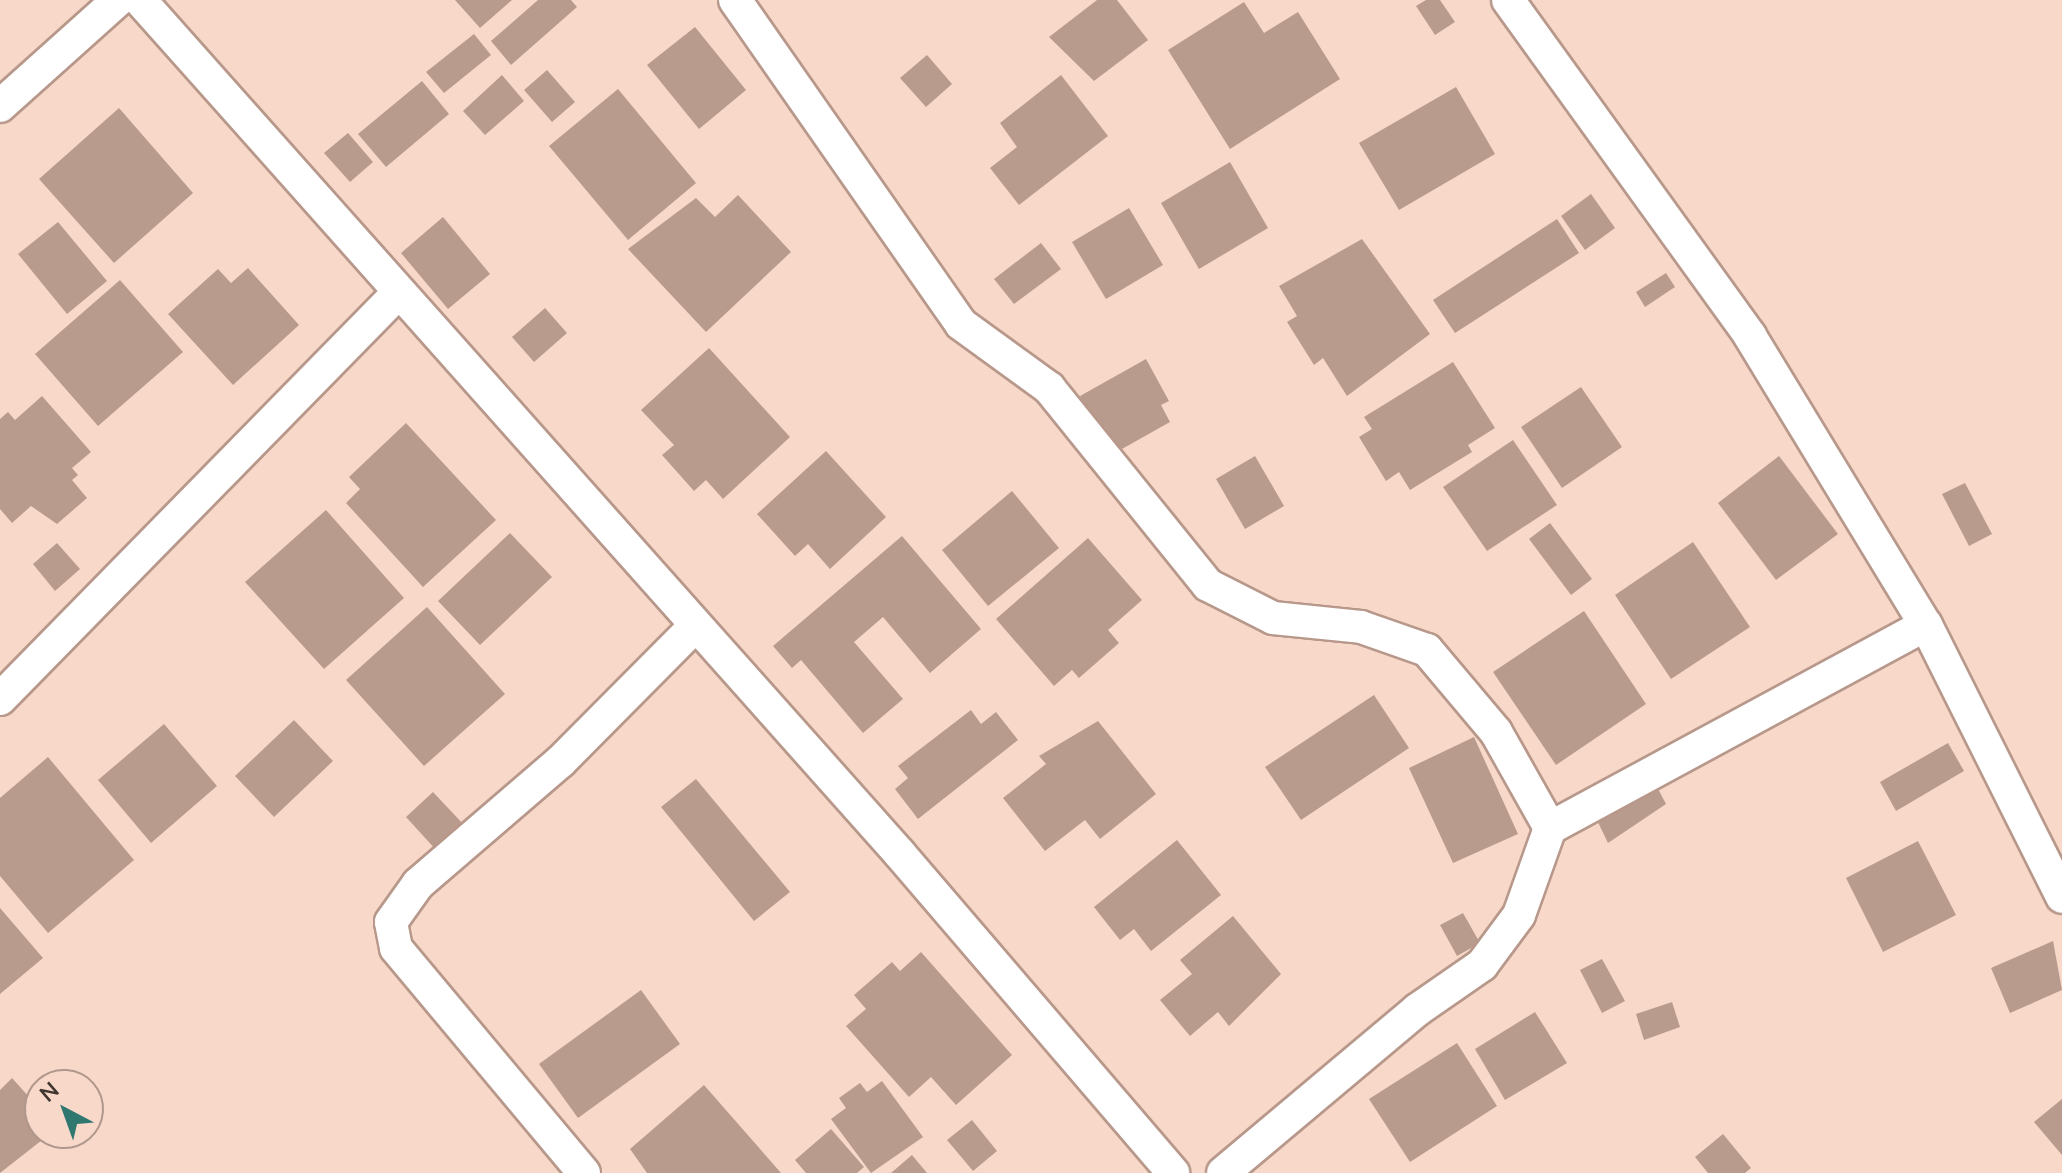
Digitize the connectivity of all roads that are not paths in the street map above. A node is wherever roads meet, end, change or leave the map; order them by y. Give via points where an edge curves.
1 (118, 0) edge
2 (140, 0) edge
3 (735, 0) edge
4 (1508, 0) edge
5 (0, 106) edge
6 (397, 294) junction
7 (1926, 625) junction
8 (694, 627) junction
9 (0, 699) edge
10 (1550, 828) junction
11 (2062, 897) edge
12 (584, 1173) edge
13 (1173, 1173) edge
14 (1223, 1173) edge

1 - 5 street
2 - 6 street
3 - 10 street via 961,324 1049,388 1208,585 1273,618 1361,627 1427,650 1496,732
4 - 7 street via 1750,336
6 - 8 street
6 - 9 street
7 - 10 street
7 - 11 street
8 - 12 street via 561,761 418,884 391,922 396,948
8 - 13 street via 900,854
10 - 14 street via 1519,915 1482,965 1417,1010

